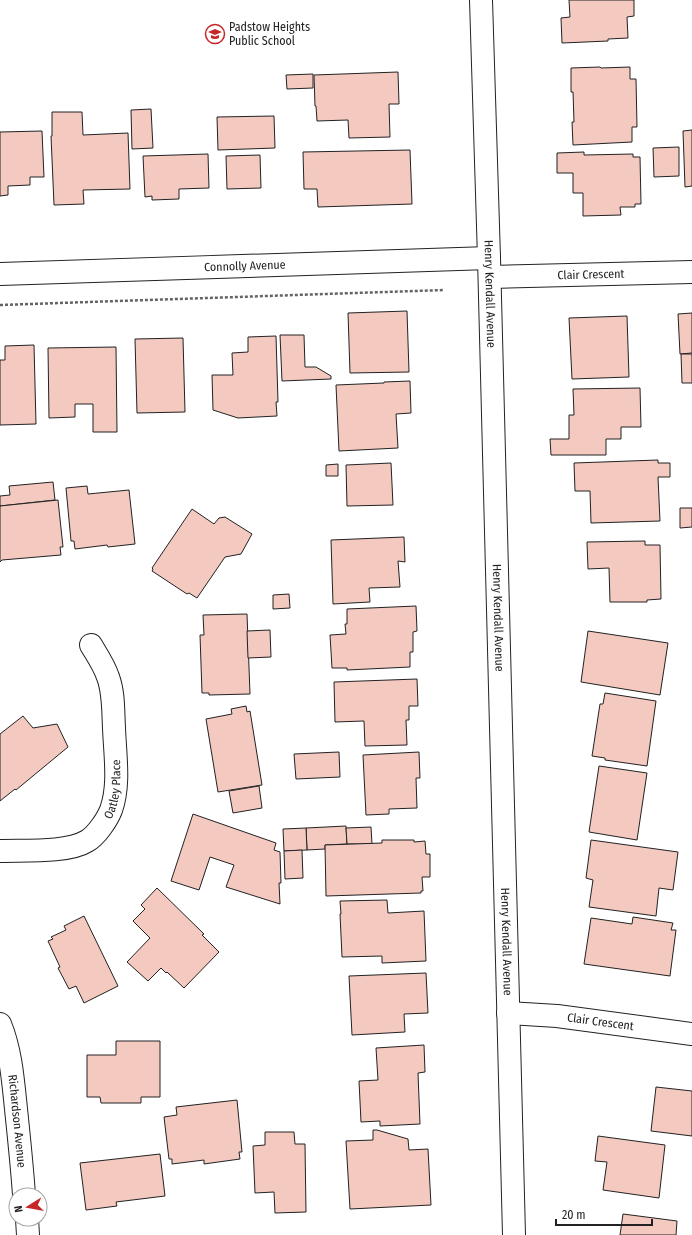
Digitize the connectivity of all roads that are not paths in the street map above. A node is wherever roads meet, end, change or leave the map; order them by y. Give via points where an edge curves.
1 (481, 0) edge
2 (489, 268) junction
3 (692, 272) edge
4 (0, 274) edge
5 (91, 645) dead end
6 (0, 851) edge
7 (508, 1013) junction
8 (0, 1024) edge
9 (692, 1034) edge
10 (23, 1187) edge
11 (514, 1235) edge

1 - 2 street, Henry Kendall Avenue
2 - 3 street, Clair Crescent
2 - 4 street, Connolly Avenue
2 - 7 street, Henry Kendall Avenue
5 - 6 street, Oatley Place via 109,678 112,697 116,770 111,810 101,828 88,841 69,848
7 - 9 street, Clair Crescent via 557,1016
7 - 11 street, Henry Kendall Avenue
8 - 10 street, Richardson Avenue via 13,1078

